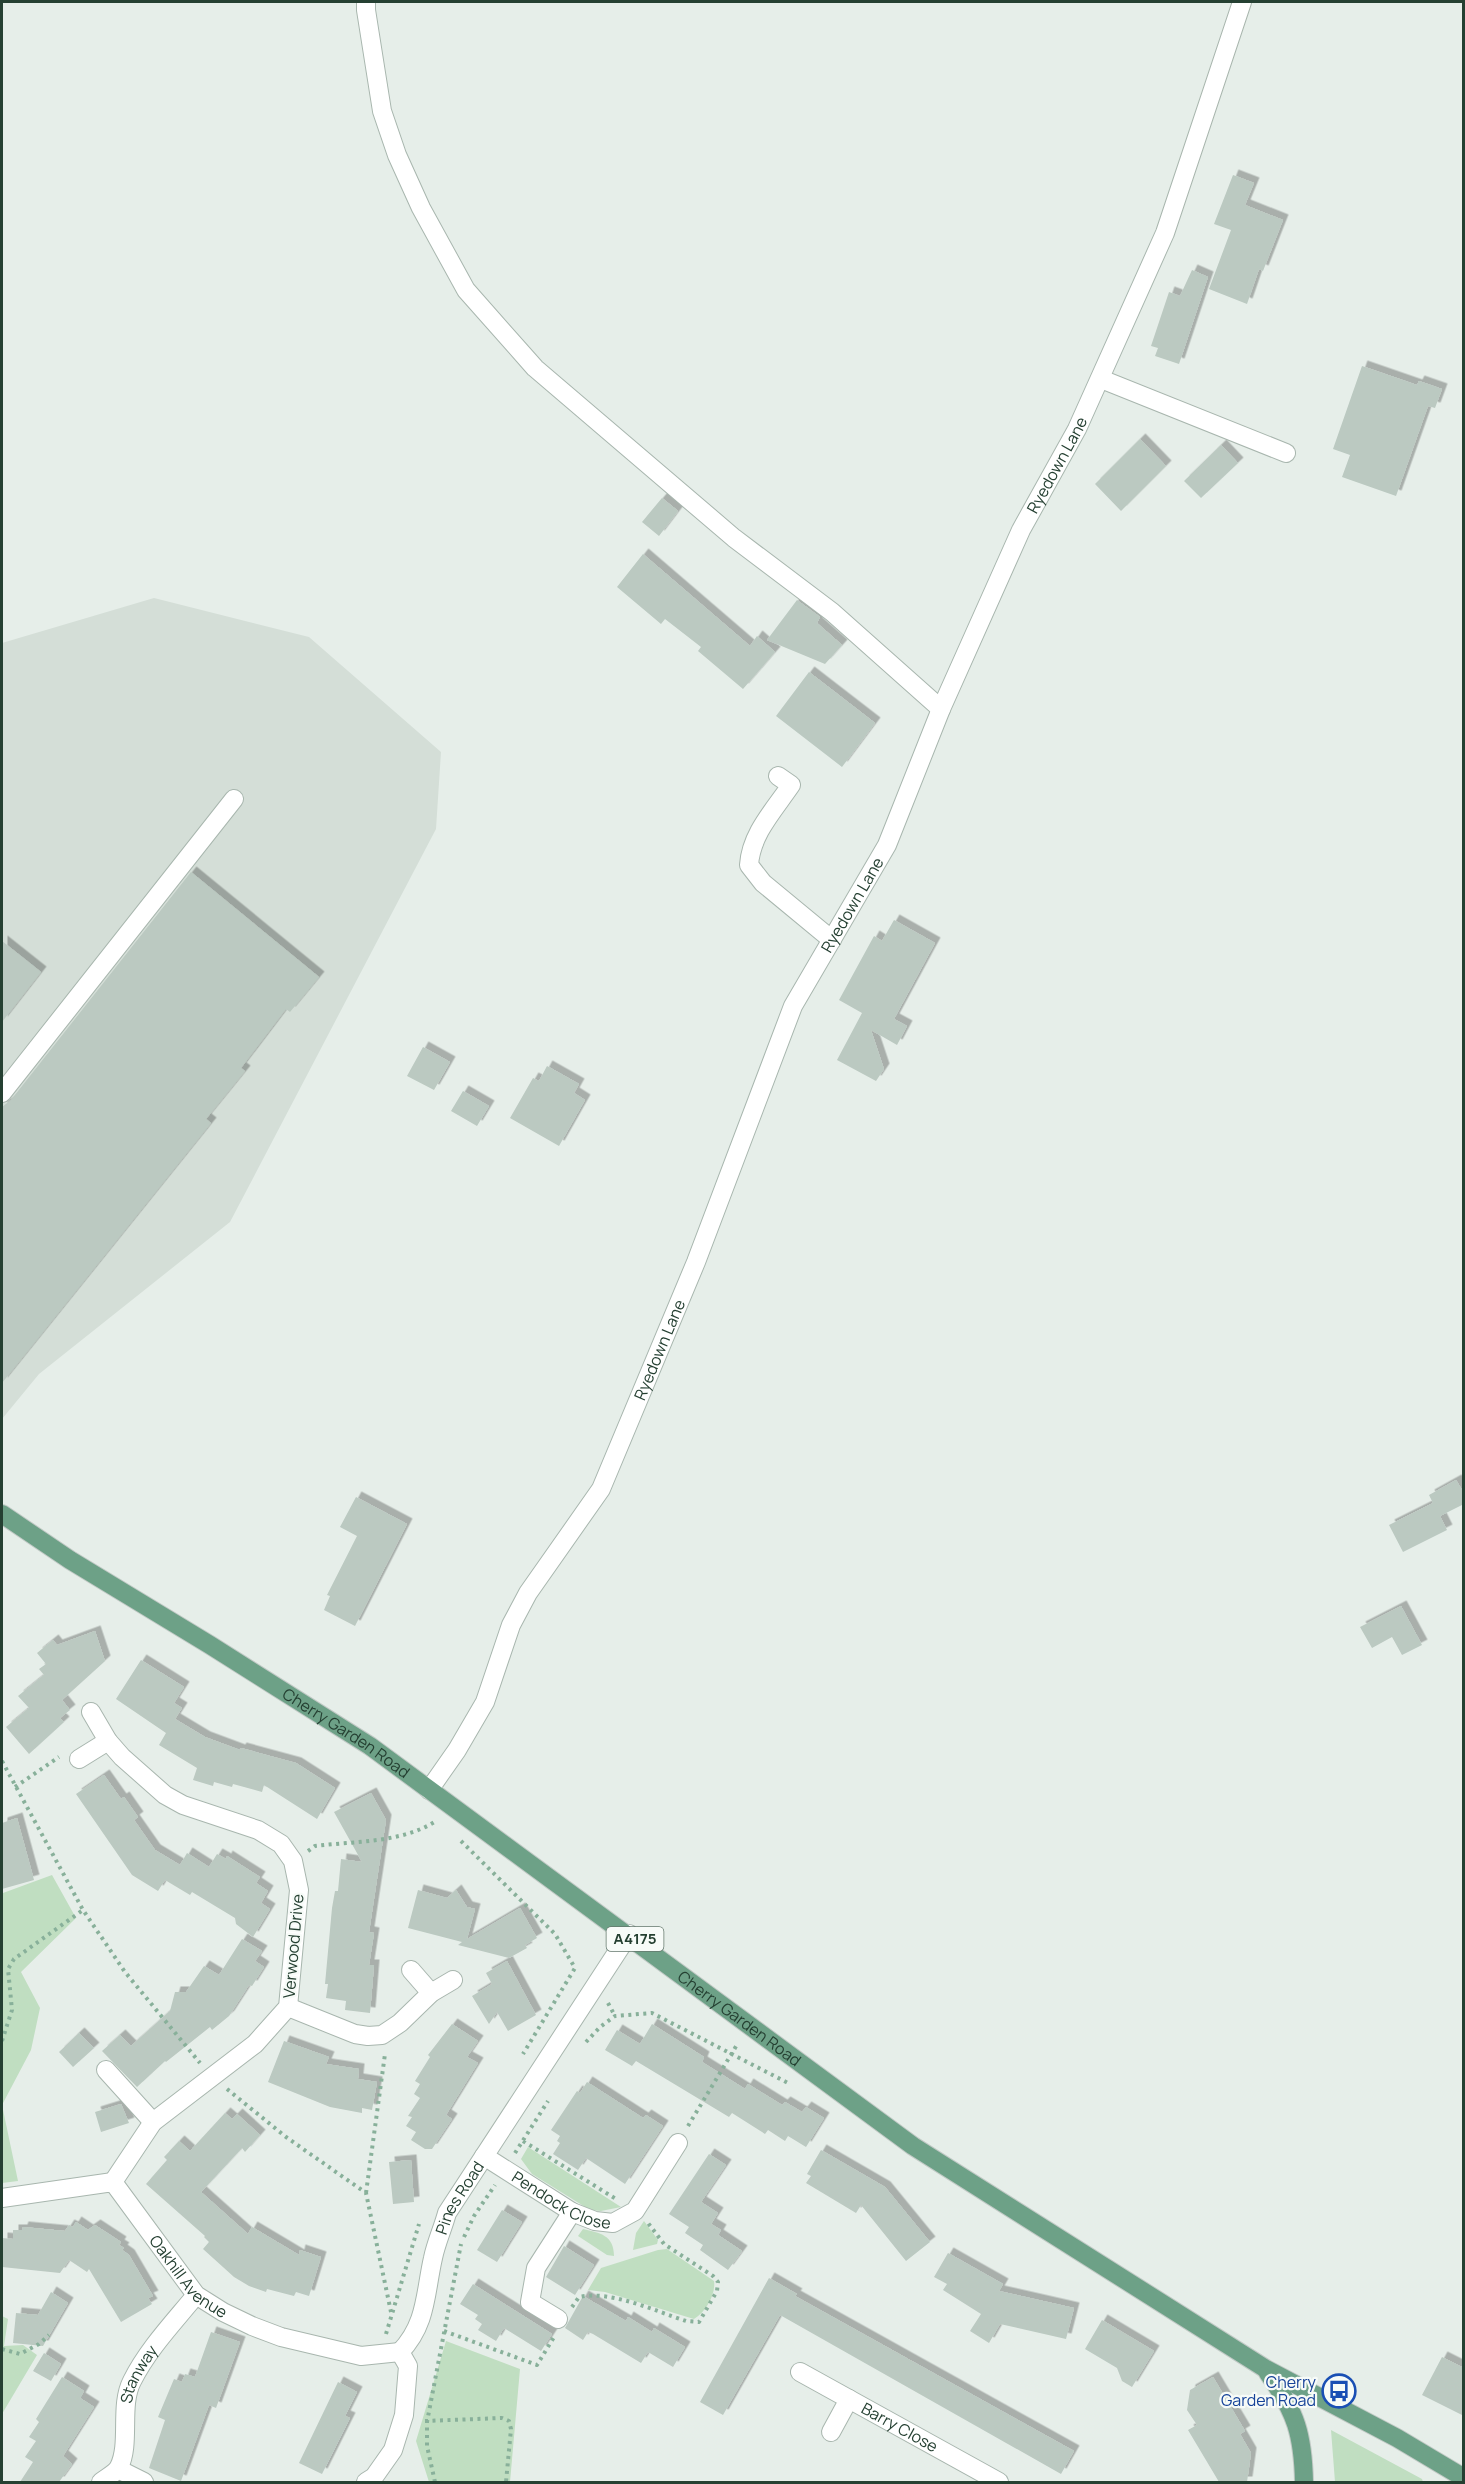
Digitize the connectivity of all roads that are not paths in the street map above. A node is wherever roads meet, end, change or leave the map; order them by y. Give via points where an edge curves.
1 (366, 2) edge
2 (1242, 2) edge
3 (1101, 379) junction
4 (1286, 453) dead end
5 (941, 709) junction
6 (778, 776) dead end
7 (234, 799) dead end
8 (832, 940) junction
9 (2, 1092) edge
10 (2, 1514) edge
11 (91, 1712) dead end
12 (108, 1741) junction
13 (79, 1759) road end
14 (429, 1790) junction
15 (629, 1934) junction
16 (411, 1970) dead end
17 (453, 1980) dead end
18 (431, 1993) junction
19 (288, 2007) junction
20 (106, 2070) dead end
21 (153, 2122) junction
22 (678, 2142) road end
23 (484, 2156) junction
24 (114, 2182) junction
25 (2, 2198) edge
26 (572, 2212) junction
27 (196, 2295) junction
28 (560, 2324) road end
29 (400, 2352) junction
30 (1266, 2369) junction
31 (800, 2372) dead end
32 (849, 2399) junction
33 (831, 2432) dead end
34 (118, 2469) junction
35 (1464, 2478) edge
36 (101, 2482) edge
37 (144, 2482) edge
38 (366, 2482) edge
39 (999, 2482) edge
40 (1304, 2482) edge

1 - 5 street via 382,111 393,144 421,208 466,290 535,368 734,538 832,612
2 - 3 street, Ryedown Lane via 1165,233
3 - 4 street
3 - 5 street, Ryedown Lane via 1021,530
5 - 8 street, Ryedown Lane via 887,845
6 - 8 street via 791,785 755,836 748,865
7 - 9 street
8 - 14 street, Ryedown Lane via 793,1006 696,1262 602,1489 528,1593 511,1625 485,1702
10 - 14 main road, Cherry Garden Road / A4175 via 360,1740
11 - 12 street
12 - 13 street
12 - 19 street, Verwood Drive via 165,1795 183,1805 258,1830 281,1845 293,1861 299,1890
14 - 15 main road, Cherry Garden Road / A4175
15 - 23 street, Pines Road
15 - 30 main road, Cherry Garden Road / A4175 via 913,2146
16 - 18 street
17 - 18 street
18 - 19 street via 400,2024 382,2035 355,2034
19 - 21 street, Verwood Drive via 255,2044
20 - 21 street
21 - 24 street, Verwood Drive
22 - 26 street, Pendock Close via 635,2211 613,2223
23 - 26 street, Pendock Close
23 - 29 street, Pines Road via 447,2213 433,2256 421,2321
24 - 25 street
24 - 27 street, Oakhill Avenue
26 - 28 street via 536,2268 530,2302
27 - 29 street, Oakhill Avenue via 281,2337 361,2356
27 - 34 street, Stanway via 131,2382
29 - 38 street via 408,2366 404,2415 393,2450
30 - 35 main road, Cherry Garden Road / A4175
30 - 40 main road, A4175 via 1287,2398 1299,2427
31 - 32 street, Barry Close
32 - 33 street
32 - 39 street, Barry Close
34 - 36 street
34 - 37 street

